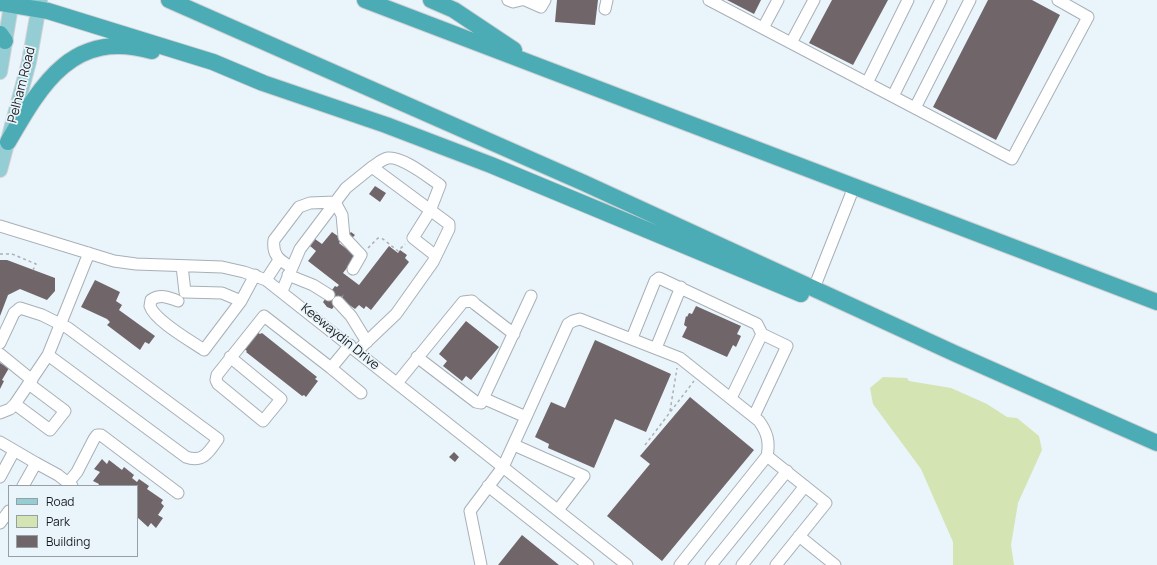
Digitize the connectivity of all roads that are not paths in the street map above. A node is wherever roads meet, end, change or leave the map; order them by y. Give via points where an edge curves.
1 (169, 0) edge
2 (365, 0) edge
3 (431, 0) edge
4 (508, 0) edge
5 (521, 0) edge
6 (526, 0) edge
7 (545, 0) edge
8 (709, 0) edge
9 (778, 0) edge
10 (814, 0) edge
11 (908, 0) edge
12 (941, 0) edge
13 (970, 0) edge
14 (1058, 0) edge
15 (8, 2) edge
16 (40, 5) edge
17 (763, 28) junction
18 (2, 38) edge
19 (792, 43) junction
20 (539, 66) junction
21 (0, 72) edge
22 (263, 82) junction
23 (868, 83) junction
24 (892, 96) junction
25 (915, 108) junction
26 (8, 142) junction
27 (372, 168) junction
28 (0, 170) edge
29 (854, 187) junction
30 (335, 202) junction
31 (430, 211) junction
32 (0, 226) edge
33 (90, 253) junction
34 (436, 256) junction
35 (278, 260) junction
36 (182, 266) junction
37 (353, 269) dead end
38 (290, 271) junction
39 (255, 275) junction
40 (266, 280) junction
41 (681, 287) junction
42 (814, 288) junction
43 (282, 291) junction
44 (328, 295) dead end
45 (531, 296) dead end
46 (178, 301) dead end
47 (241, 301) junction
48 (338, 302) dead end
49 (1157, 302) edge
50 (60, 323) junction
51 (514, 334) junction
52 (762, 334) junction
53 (632, 338) junction
54 (367, 342) junction
55 (0, 343) edge
56 (353, 348) junction
57 (656, 348) junction
58 (0, 354) edge
59 (956, 354) junction
60 (48, 355) junction
61 (230, 357) junction
62 (418, 357) junction
63 (331, 368) junction
64 (30, 382) junction
65 (397, 383) junction
66 (362, 393) dead end
67 (485, 398) junction
68 (731, 398) junction
69 (15, 404) junction
70 (0, 412) edge
71 (754, 416) junction
72 (526, 417) junction
73 (0, 442) edge
74 (1157, 444) edge
75 (514, 445) junction
76 (14, 450) junction
77 (767, 456) junction
78 (36, 463) junction
79 (503, 467) junction
80 (787, 471) junction
81 (0, 477) edge
82 (70, 484) edge
83 (24, 485) edge
84 (488, 486) junction
85 (805, 486) junction
86 (178, 493) dead end
87 (558, 510) junction
88 (6, 511) edge
89 (0, 523) edge
90 (799, 536) junction
91 (481, 565) edge
92 (588, 565) edge
93 (627, 565) edge
94 (680, 565) edge
95 (711, 565) edge
96 (742, 565) edge
97 (776, 565) edge
98 (835, 565) edge

1 - 42 highway via 584,183
2 - 20 highway
3 - 20 highway via 454,10
4 - 5 street
6 - 7 street via 541,7
8 - 17 street
9 - 17 street
10 - 19 street
11 - 23 street
12 - 24 street
13 - 25 street
14 - 25 street via 1088,17 1012,159
15 - 16 highway
15 - 18 main road, Pelham Road
16 - 22 highway via 205,59
16 - 26 main road, Pelham Road via 29,62
17 - 19 street
18 - 21 main road, Pelham Road
19 - 23 street
20 - 29 highway
22 - 26 highway via 211,70 142,49 115,46 104,48 76,57 55,72 33,99
22 - 59 highway via 491,165 774,283
23 - 24 street
24 - 25 street
26 - 28 main road, Pelham Road
27 - 30 street via 355,180
27 - 31 street
27 - 31 street via 384,159 394,158 440,185
29 - 42 street
29 - 49 highway
30 - 35 street via 310,203 299,207 274,240 273,246
30 - 37 street via 342,215 344,237 361,255
30 - 38 street via 300,249
31 - 34 street via 449,224 450,228
31 - 34 street via 412,238
32 - 33 street, Keewaydin Drive
33 - 36 street, Keewaydin Drive via 114,261
33 - 50 street
34 - 54 street via 396,314
35 - 38 street
35 - 40 street
36 - 39 street, Keewaydin Drive via 222,267
36 - 47 street via 184,292 222,293
38 - 43 street
38 - 44 street
39 - 40 street, Keewaydin Drive
39 - 47 street
40 - 43 street, Keewaydin Drive
41 - 52 street via 757,324
41 - 53 street via 664,279 659,278 655,281
41 - 57 street
42 - 59 highway
43 - 56 street, Keewaydin Drive
45 - 51 street
46 - 47 street via 162,296 156,297 151,300 150,306 153,313 204,350
48 - 54 street via 351,316
50 - 55 street via 20,308 14,312
50 - 60 street
50 - 60 street via 218,439 204,457 186,457
51 - 62 street via 475,304 467,301 459,305
51 - 67 street
52 - 68 street
52 - 71 street via 787,346
53 - 57 street
53 - 72 street via 580,319 568,324
54 - 56 street
56 - 63 street
56 - 65 street, Keewaydin Drive
57 - 68 street via 679,358
58 - 64 street
59 - 74 highway
60 - 64 street
61 - 61 street via 217,375 218,384 263,421 281,399
61 - 63 street via 264,316
62 - 65 street
62 - 67 street via 476,402 481,403
63 - 66 street
64 - 69 street
64 - 69 street via 65,411 50,430
65 - 79 street, Keewaydin Drive
67 - 72 street
68 - 71 street
69 - 70 street via 10,409
71 - 77 street via 767,434
72 - 75 street
73 - 76 street
75 - 79 street
75 - 87 street via 584,476
76 - 78 street
76 - 81 street
77 - 80 street
77 - 94 street
78 - 82 street
78 - 83 street
79 - 84 street
79 - 87 street, Keewaydin Drive
80 - 85 street
80 - 95 street
82 - 86 street via 94,439 101,435
84 - 91 street via 470,511
84 - 92 street
85 - 90 street via 826,502
85 - 96 street
87 - 93 street, Keewaydin Drive
88 - 89 street
90 - 97 street
90 - 98 street

